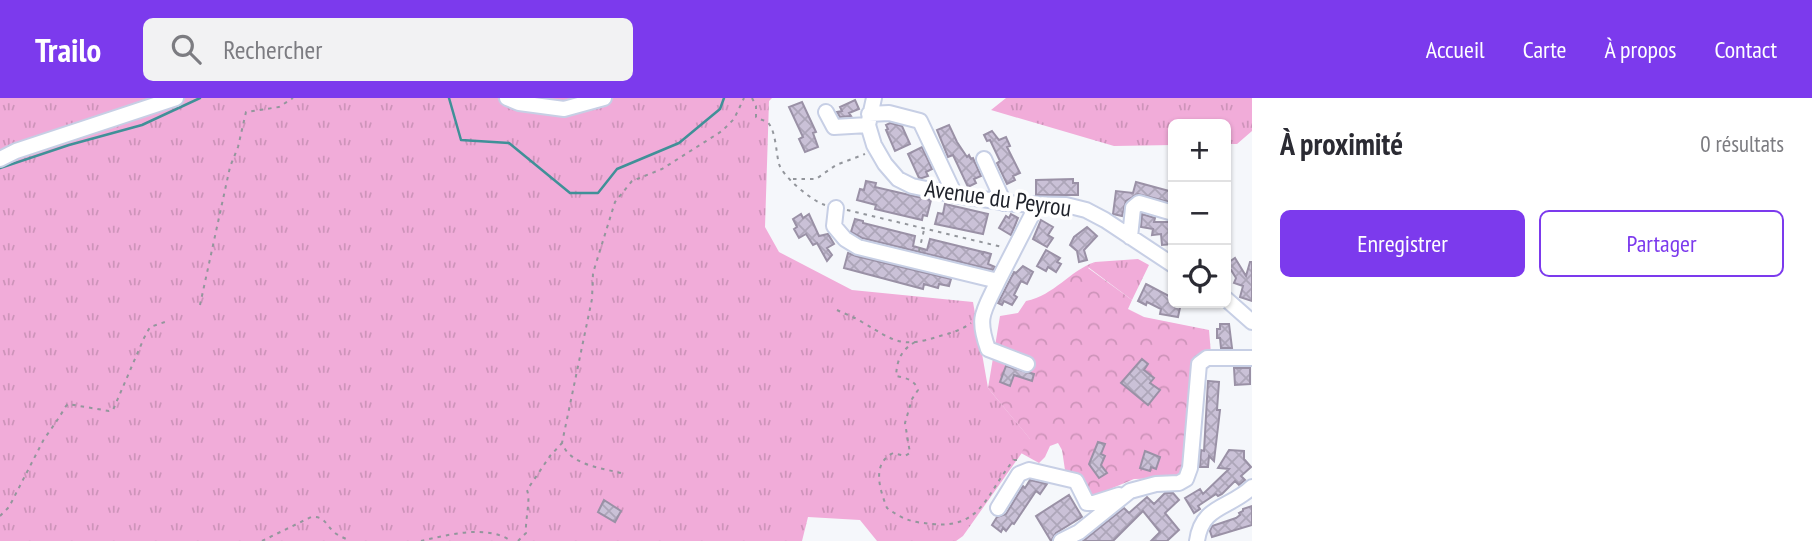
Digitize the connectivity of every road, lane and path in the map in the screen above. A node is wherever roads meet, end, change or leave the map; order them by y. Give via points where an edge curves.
1 (176, 98) edge
2 (293, 98) edge
3 (507, 98) edge
4 (604, 98) edge
5 (744, 98) edge
6 (752, 98) edge
7 (874, 98) edge
8 (826, 112) dead end
9 (869, 119) junction
10 (877, 151) junction
11 (2, 156) edge
12 (984, 159) dead end
13 (792, 179) junction
14 (955, 195) junction
15 (1004, 202) junction
16 (1037, 205) junction
17 (836, 208) junction
18 (1168, 212) edge
19 (924, 229) junction
20 (1130, 237) junction
21 (1013, 250) junction
22 (917, 260) junction
23 (1168, 262) edge
24 (998, 281) junction
25 (1231, 303) edge
26 (200, 305) dead end
27 (836, 310) dead end
28 (982, 313) junction
29 (165, 322) dead end
30 (1252, 322) edge
31 (915, 342) junction
32 (1252, 358) edge
33 (1027, 363) dead end
34 (562, 443) junction
35 (1030, 470) junction
36 (621, 473) dead end
37 (1252, 487) edge
38 (1130, 491) junction
39 (998, 508) dead end
40 (0, 516) edge
41 (262, 541) edge
42 (350, 541) edge
43 (421, 541) edge
44 (511, 541) edge
45 (518, 541) edge
46 (1061, 541) edge
47 (1197, 541) edge

1 - 11 street
2 - 26 path via 279,107 246,112
3 - 4 street via 564,109
5 - 34 path via 722,131 662,169 632,181 615,202 593,273 592,299
6 - 13 path via 755,117 770,127 779,164
7 - 9 street
8 - 9 street via 834,127
9 - 10 street, Avenue du Peyrou
9 - 14 street via 889,113 920,121
10 - 13 path via 836,165 816,179
10 - 14 street, Avenue du Peyrou via 898,178 912,186
12 - 15 street
13 - 17 path via 817,203
14 - 15 street, Avenue du Peyrou
15 - 16 street, Avenue du Peyrou
16 - 20 street, Avenue du Peyrou via 1086,210
16 - 21 street
17 - 19 path
17 - 22 street via 834,226 845,239 858,247
18 - 20 street via 1139,203 1133,208
19 - 21 path
19 - 22 path
20 - 23 street, Avenue du Peyrou
21 - 24 street
22 - 24 street
24 - 28 street
25 - 30 street
27 - 31 path via 886,338
28 - 31 path via 963,329
28 - 33 street via 988,349
29 - 40 path via 150,327 113,410 66,406
31 - 35 path via 897,362 896,376 909,379 918,390 905,424 910,453 886,456 881,466 879,483 887,508 912,523 961,523 989,498 1014,460 1020,459
32 - 38 street via 1207,358 1199,363 1186,479
34 - 36 path via 572,458
34 - 45 path via 527,490 526,533
35 - 38 street via 1076,481 1087,503
35 - 39 street via 1019,474
37 - 47 street via 1209,513
38 - 46 street
41 - 42 path via 319,516
43 - 44 path via 485,533

